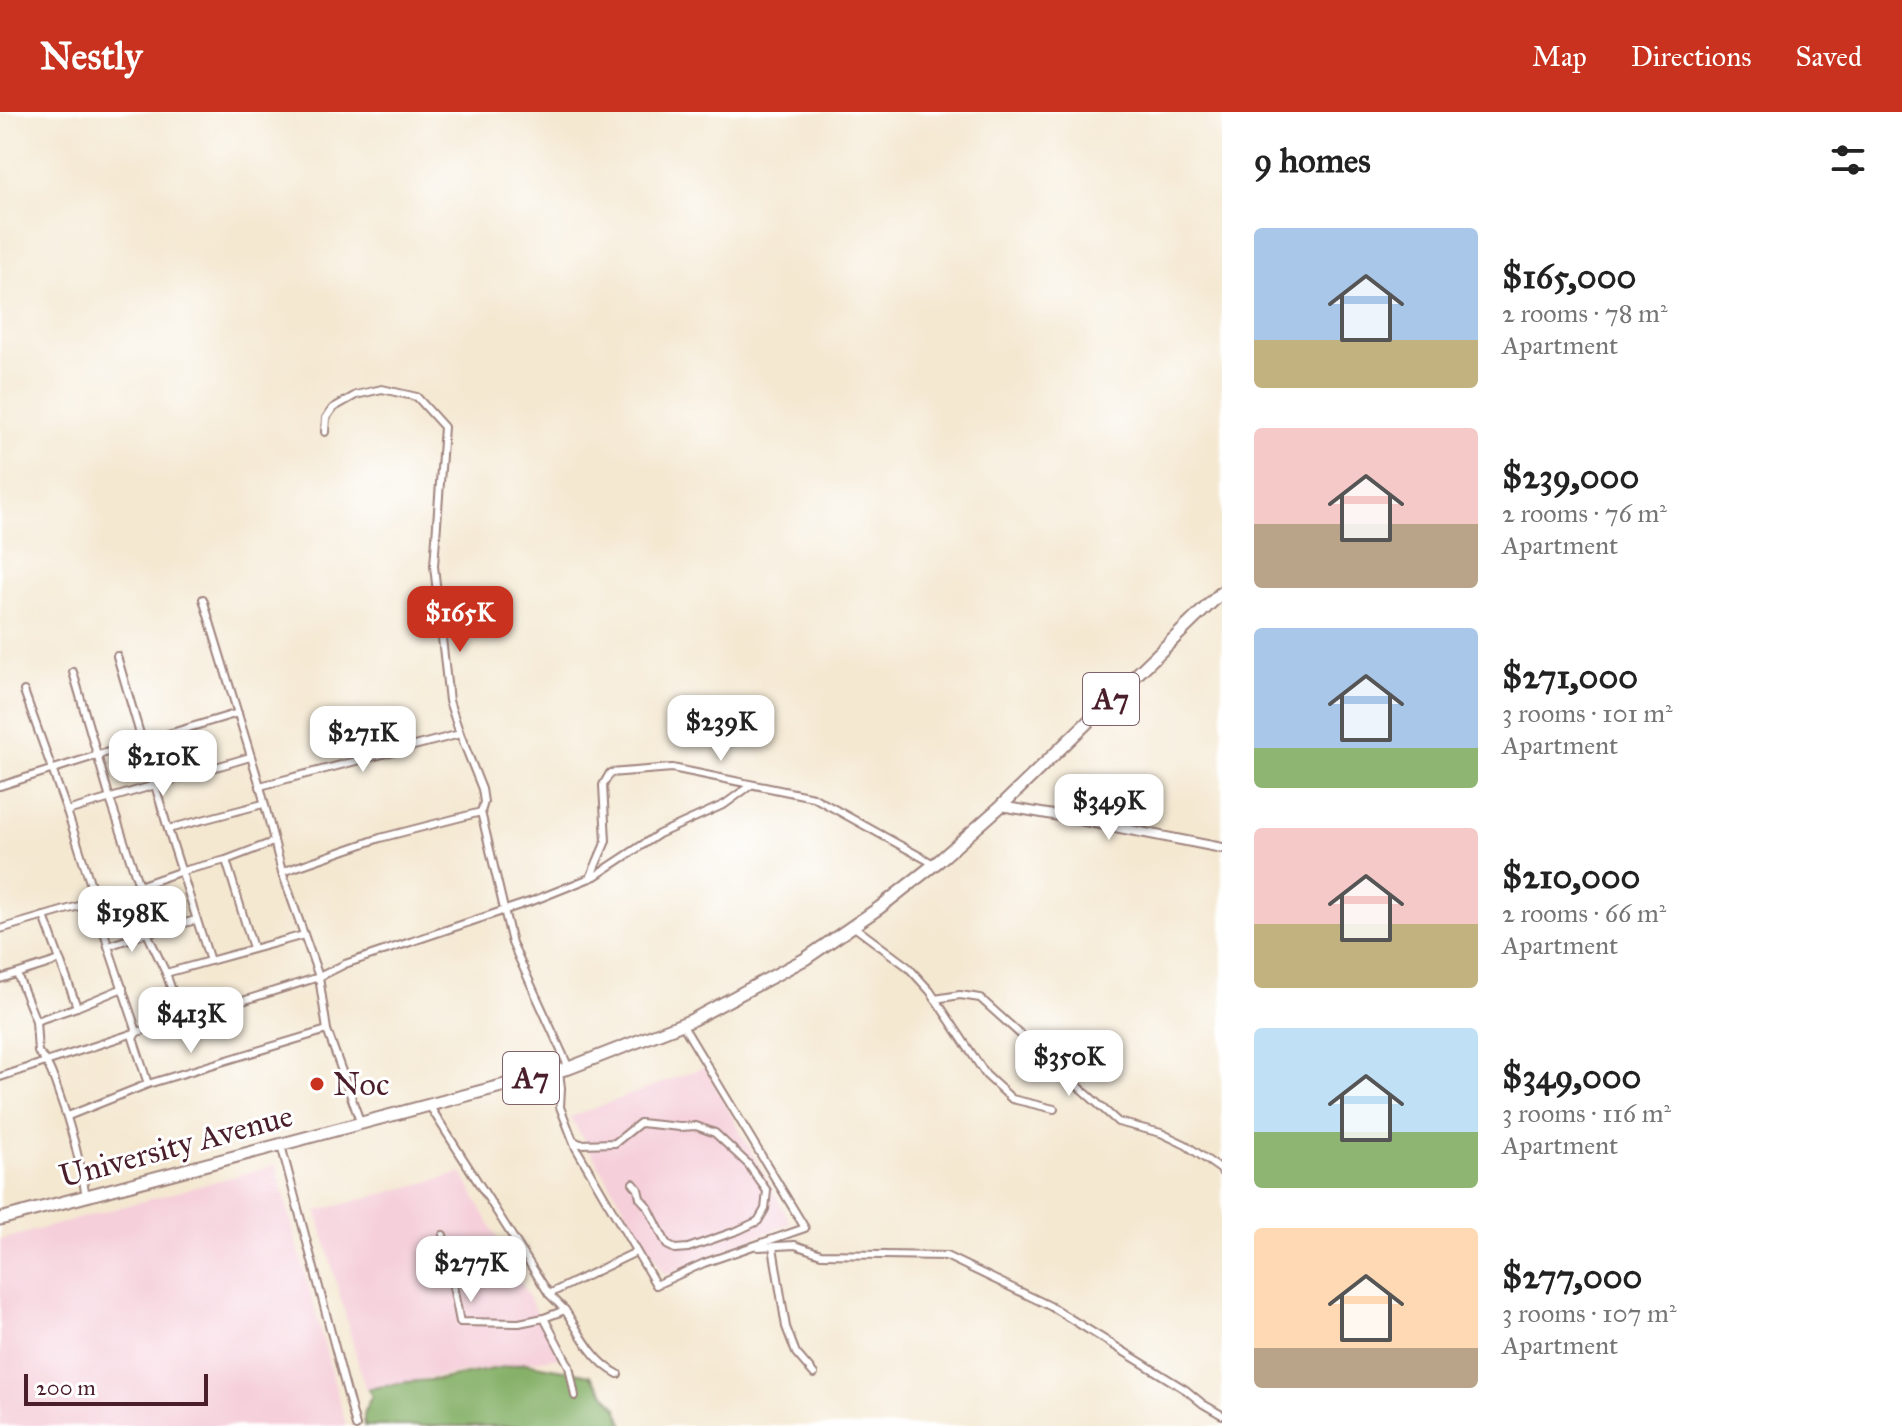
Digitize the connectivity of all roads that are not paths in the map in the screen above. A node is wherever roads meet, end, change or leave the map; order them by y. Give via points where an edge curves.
1 (325, 432) dead end
2 (1222, 592) edge
3 (203, 599) dead end
4 (117, 656) dead end
5 (73, 672) dead end
6 (24, 691) dead end
7 (238, 713) junction
8 (460, 734) junction
9 (143, 742) junction
10 (98, 755) junction
11 (250, 757) junction
12 (54, 769) junction
13 (156, 785) junction
14 (751, 785) junction
15 (0, 786) edge
16 (260, 786) junction
17 (110, 799) junction
18 (263, 804) junction
19 (1001, 806) junction
20 (67, 811) junction
21 (481, 812) junction
22 (168, 829) junction
23 (273, 842) junction
24 (1222, 848) edge
25 (226, 860) junction
26 (934, 864) junction
27 (182, 871) junction
28 (282, 872) junction
29 (590, 878) junction
30 (139, 886) junction
31 (96, 901) junction
32 (504, 911) junction
33 (44, 916) junction
34 (196, 920) junction
35 (853, 926) junction
36 (0, 929) edge
37 (147, 933) junction
38 (304, 935) junction
39 (108, 946) junction
40 (253, 948) junction
41 (60, 960) junction
42 (210, 961) junction
43 (166, 973) junction
44 (17, 974) junction
45 (319, 977) junction
46 (0, 979) edge
47 (123, 988) junction
48 (935, 999) junction
49 (77, 1007) junction
50 (182, 1020) junction
51 (36, 1021) junction
52 (682, 1024) junction
53 (327, 1030) junction
54 (137, 1032) junction
55 (47, 1061) junction
56 (564, 1070) junction
57 (0, 1077) edge
58 (148, 1084) junction
59 (429, 1105) junction
60 (1054, 1109) dead end
61 (68, 1116) junction
62 (361, 1124) junction
63 (574, 1141) junction
64 (281, 1145) junction
65 (1222, 1172) edge
66 (633, 1183) dead end
67 (86, 1196) junction
68 (0, 1219) edge
69 (443, 1235) dead end
70 (751, 1246) junction
71 (773, 1247) junction
72 (636, 1252) junction
73 (549, 1294) junction
74 (565, 1310) junction
75 (544, 1318) junction
76 (618, 1374) dead end
77 (814, 1374) dead end
78 (575, 1396) dead end
79 (1222, 1415) edge
80 (356, 1426) edge

1 - 8 street via 333,408 382,389 417,397 444,427 434,566 449,701
2 - 19 highway, A7
3 - 7 street
4 - 9 street
5 - 10 street
6 - 12 street
7 - 9 street
7 - 11 street
8 - 16 street
8 - 21 street via 482,789
9 - 10 street
9 - 13 street
10 - 12 street
10 - 17 street
11 - 13 street
11 - 16 street
12 - 15 street
12 - 20 street
13 - 17 street
13 - 22 street
14 - 26 street via 813,797
14 - 29 street
14 - 29 street via 672,768 610,773 603,785 606,841
16 - 18 street
17 - 20 street
17 - 30 street
18 - 22 street
18 - 23 street
19 - 24 street
19 - 26 highway, University Avenue / A7
20 - 31 street
21 - 28 street via 380,838
21 - 32 street
22 - 27 street
23 - 25 street
23 - 28 street
25 - 27 street
25 - 40 street
26 - 35 highway, University Avenue / A7
27 - 30 street
27 - 34 street
28 - 38 street
29 - 32 street
30 - 31 street
31 - 33 street
31 - 39 street
32 - 45 street
32 - 56 street
33 - 36 street
33 - 41 street
34 - 37 street
34 - 42 street
35 - 48 street via 908,967
35 - 52 highway, University Avenue / A7 via 805,959
37 - 39 street
37 - 43 street
38 - 40 street
38 - 45 street
39 - 47 street
40 - 42 street
41 - 44 street
41 - 49 street
42 - 43 street
43 - 50 street
44 - 46 street
44 - 51 street
45 - 50 street
45 - 53 street
47 - 49 street
47 - 54 street
48 - 60 street via 986,1075 1003,1091 1012,1099
48 - 65 street via 980,998 1118,1122 1174,1139
49 - 51 street
50 - 54 street
51 - 55 street via 38,1052
52 - 56 highway, University Avenue / A7
52 - 70 street via 805,1228
53 - 58 street
53 - 62 street
54 - 55 street
54 - 58 street via 133,1038
55 - 57 street
55 - 61 street
56 - 59 highway, University Avenue / A7
56 - 63 street via 560,1107
58 - 61 street
59 - 62 highway, University Avenue / A7
59 - 73 street
61 - 67 street
62 - 64 highway, University Avenue / A7
63 - 66 street via 615,1143 640,1123 696,1126 715,1133 748,1164 767,1191 765,1209 758,1221 739,1230 675,1249 667,1245
63 - 72 street
64 - 67 highway, University Avenue / A7
64 - 80 street
67 - 68 highway, University Avenue / A7
69 - 75 street via 460,1322
70 - 71 street
70 - 72 street via 656,1285
71 - 77 street via 786,1327 796,1353
71 - 79 street via 795,1245 821,1254 946,1256 1050,1306
72 - 73 street
73 - 74 street
74 - 75 street
74 - 76 street via 598,1360
75 - 78 street via 569,1366

